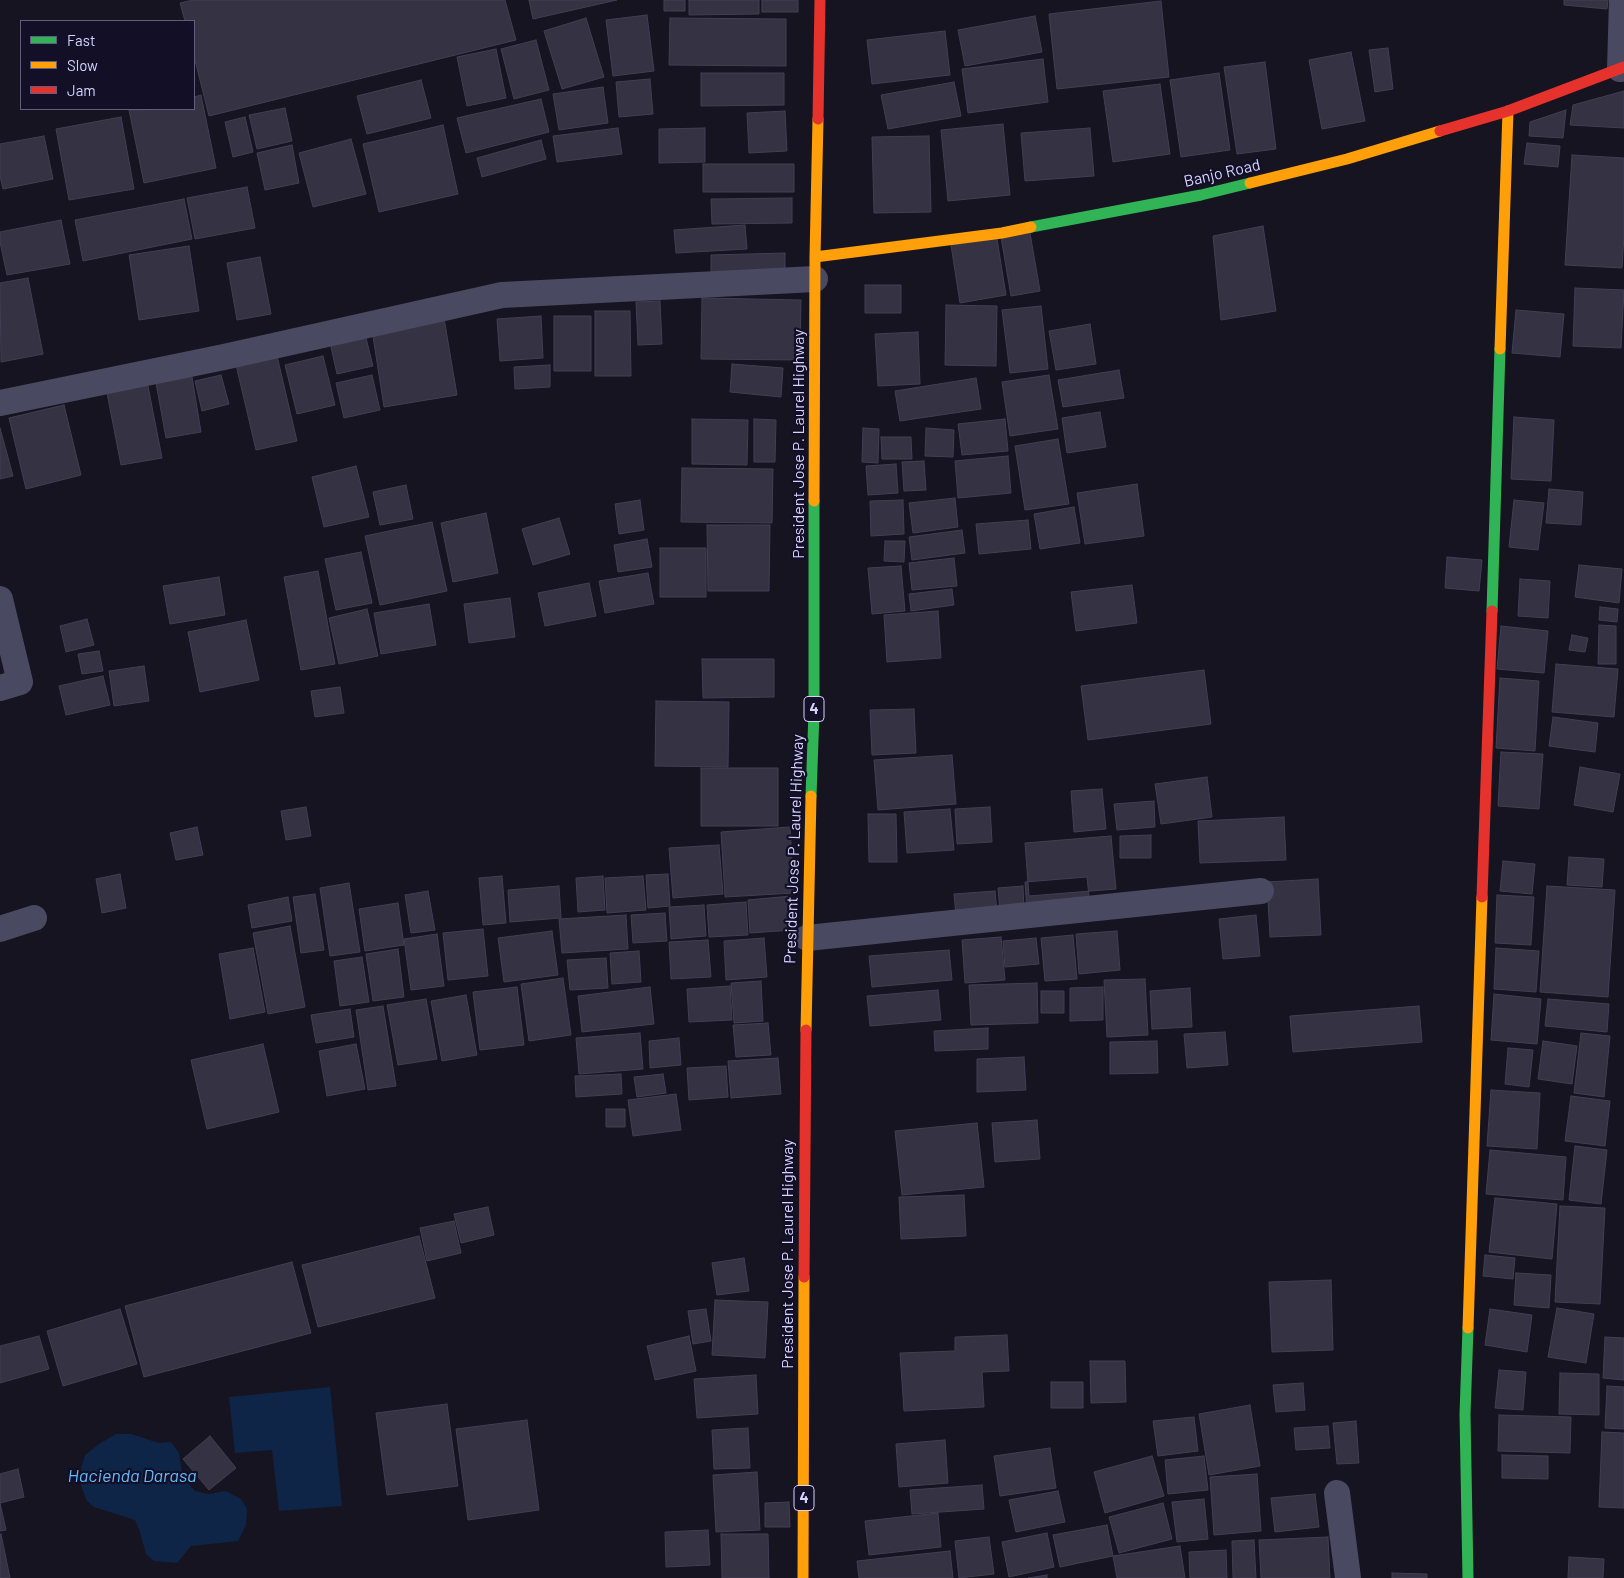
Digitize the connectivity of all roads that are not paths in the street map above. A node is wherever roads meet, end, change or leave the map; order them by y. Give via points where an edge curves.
1 (820, 0) edge
2 (1622, 0) edge
3 (1622, 68) edge
4 (1508, 111) junction
5 (815, 268) junction
6 (0, 402) edge
7 (0, 599) edge
8 (0, 688) edge
9 (1261, 891) dead end
10 (34, 918) dead end
11 (0, 930) edge
12 (807, 938) junction
13 (1337, 1493) dead end
14 (804, 1578) edge
15 (1348, 1578) edge
16 (1468, 1578) edge

1 - 5 main road, President Jose P. Laurel Highway / 4
2 - 3 street
3 - 4 main road, Banjo Road
4 - 5 main road, Banjo Road via 1347,159 1201,195
4 - 16 main road via 1465,1404
5 - 6 street via 502,295 224,357
5 - 12 main road, President Jose P. Laurel Highway / 4 via 814,712
7 - 8 street via 20,682
9 - 12 street
10 - 11 street
12 - 14 main road, President Jose P. Laurel Highway / 4
13 - 15 street

